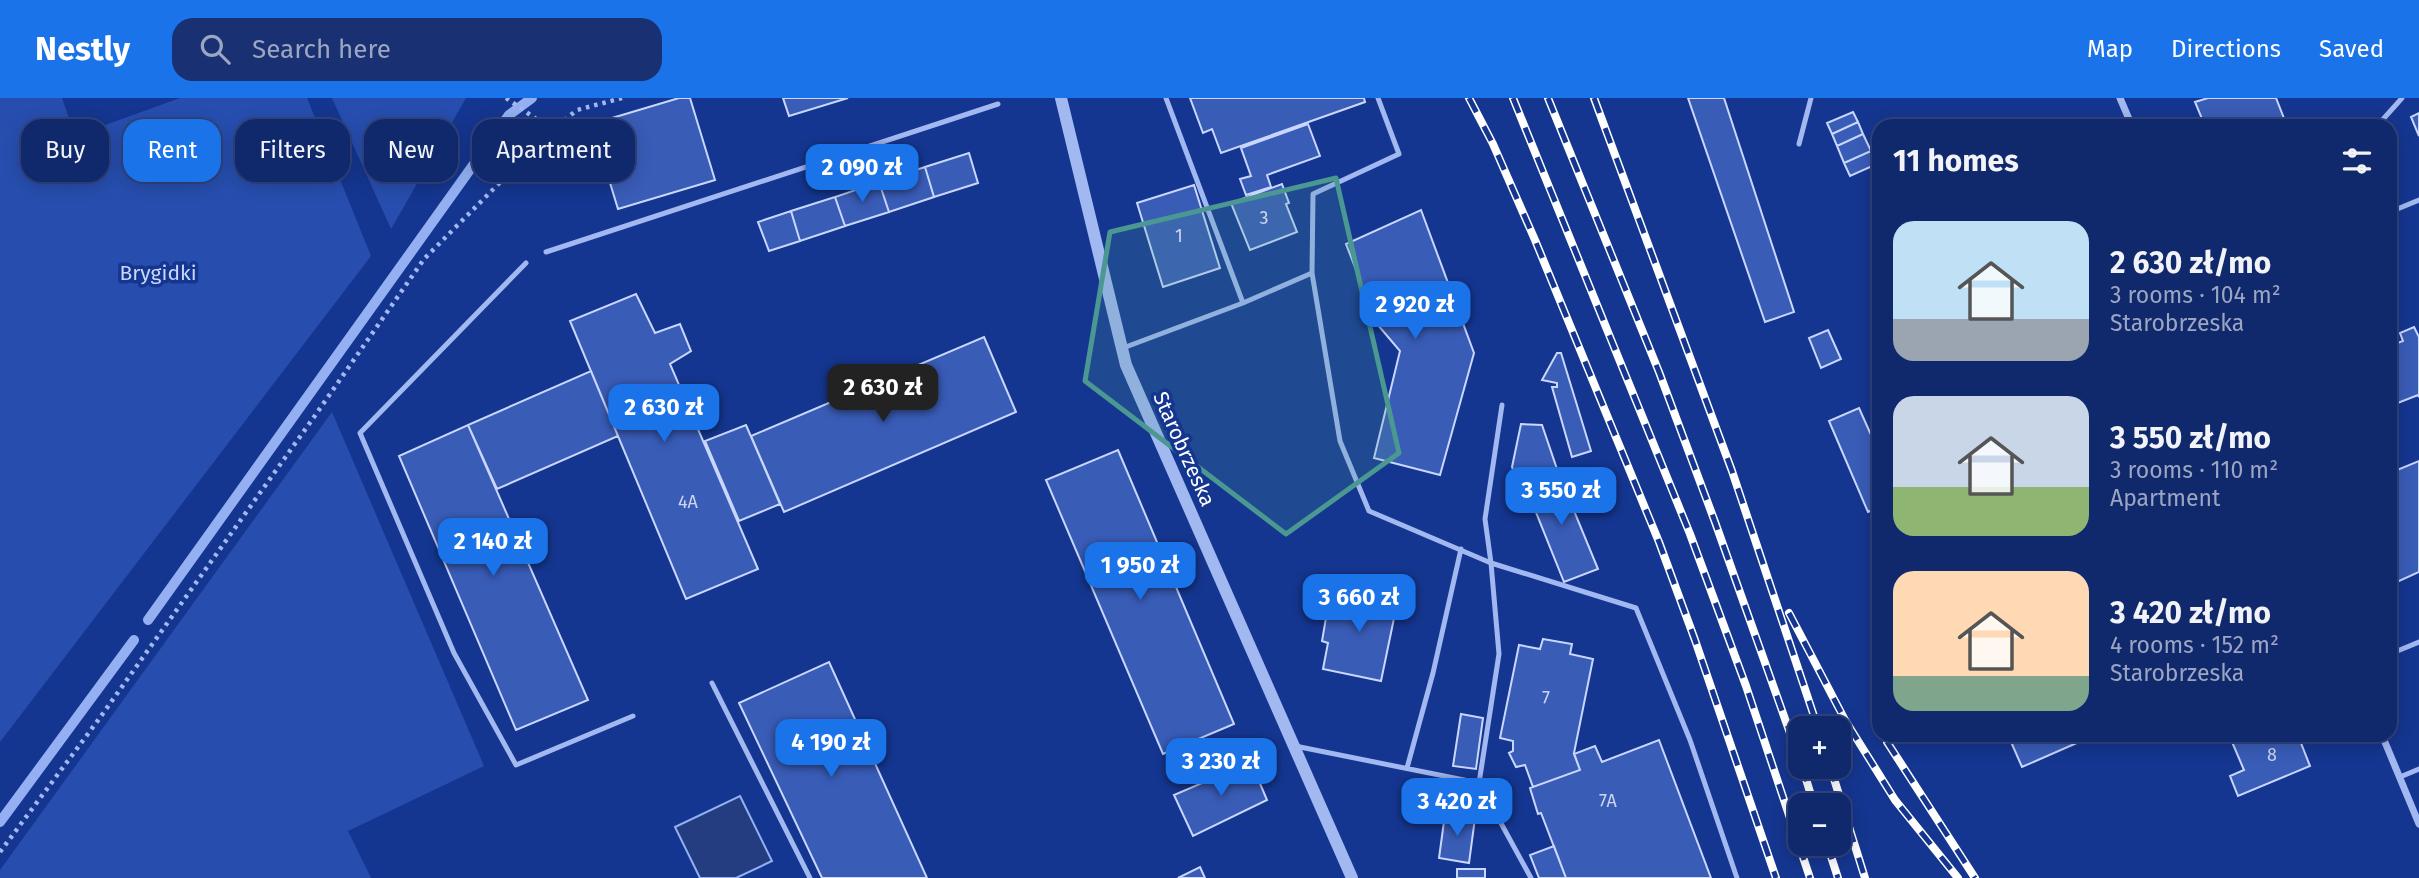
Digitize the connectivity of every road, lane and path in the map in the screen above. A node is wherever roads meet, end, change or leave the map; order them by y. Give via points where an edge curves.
1 (506, 98) edge
2 (622, 98) edge
3 (1060, 98) edge
4 (1167, 98) edge
5 (1378, 98) edge
6 (1811, 98) edge
7 (2120, 98) edge
8 (2402, 98) edge
9 (998, 104) dead end
10 (536, 119) edge
11 (567, 119) edge
12 (2129, 119) edge
13 (2383, 119) edge
14 (1799, 144) dead end
15 (501, 182) edge
16 (2419, 200) edge
17 (2397, 209) edge
18 (546, 252) dead end
19 (526, 263) dead end
20 (1312, 273) junction
21 (1243, 303) junction
22 (1122, 349) junction
23 (1502, 405) dead end
24 (1461, 549) junction
25 (1491, 563) junction
26 (2419, 642) edge
27 (2397, 651) edge
28 (712, 683) dead end
29 (634, 716) dead end
30 (2385, 742) edge
31 (1294, 746) junction
32 (1407, 768) junction
33 (2419, 769) edge
34 (2400, 777) junction
35 (1479, 783) junction
36 (2419, 824) edge
37 (0, 852) edge
38 (810, 878) edge
39 (1352, 878) edge
40 (1531, 878) edge
41 (1737, 878) edge

1 - 10 path
2 - 11 path via 578,110
3 - 22 street, Starobrzeska
4 - 21 lane
5 - 20 lane via 1399,154 1313,194
6 - 14 lane
7 - 12 street
8 - 13 lane
9 - 18 lane
15 - 37 path via 424,258
16 - 17 lane
19 - 29 lane via 360,433 454,653 516,765
20 - 21 lane
20 - 24 lane via 1340,441 1369,510
21 - 22 lane
22 - 31 street, Starobrzeska
23 - 25 lane via 1485,519
24 - 25 lane
24 - 32 lane
25 - 35 lane via 1499,654
25 - 41 lane via 1636,608 1690,740
26 - 27 lane
28 - 38 lane
30 - 34 street
31 - 32 lane
31 - 39 street, Starobrzeska
32 - 35 lane
33 - 34 lane
34 - 36 street
35 - 40 lane

